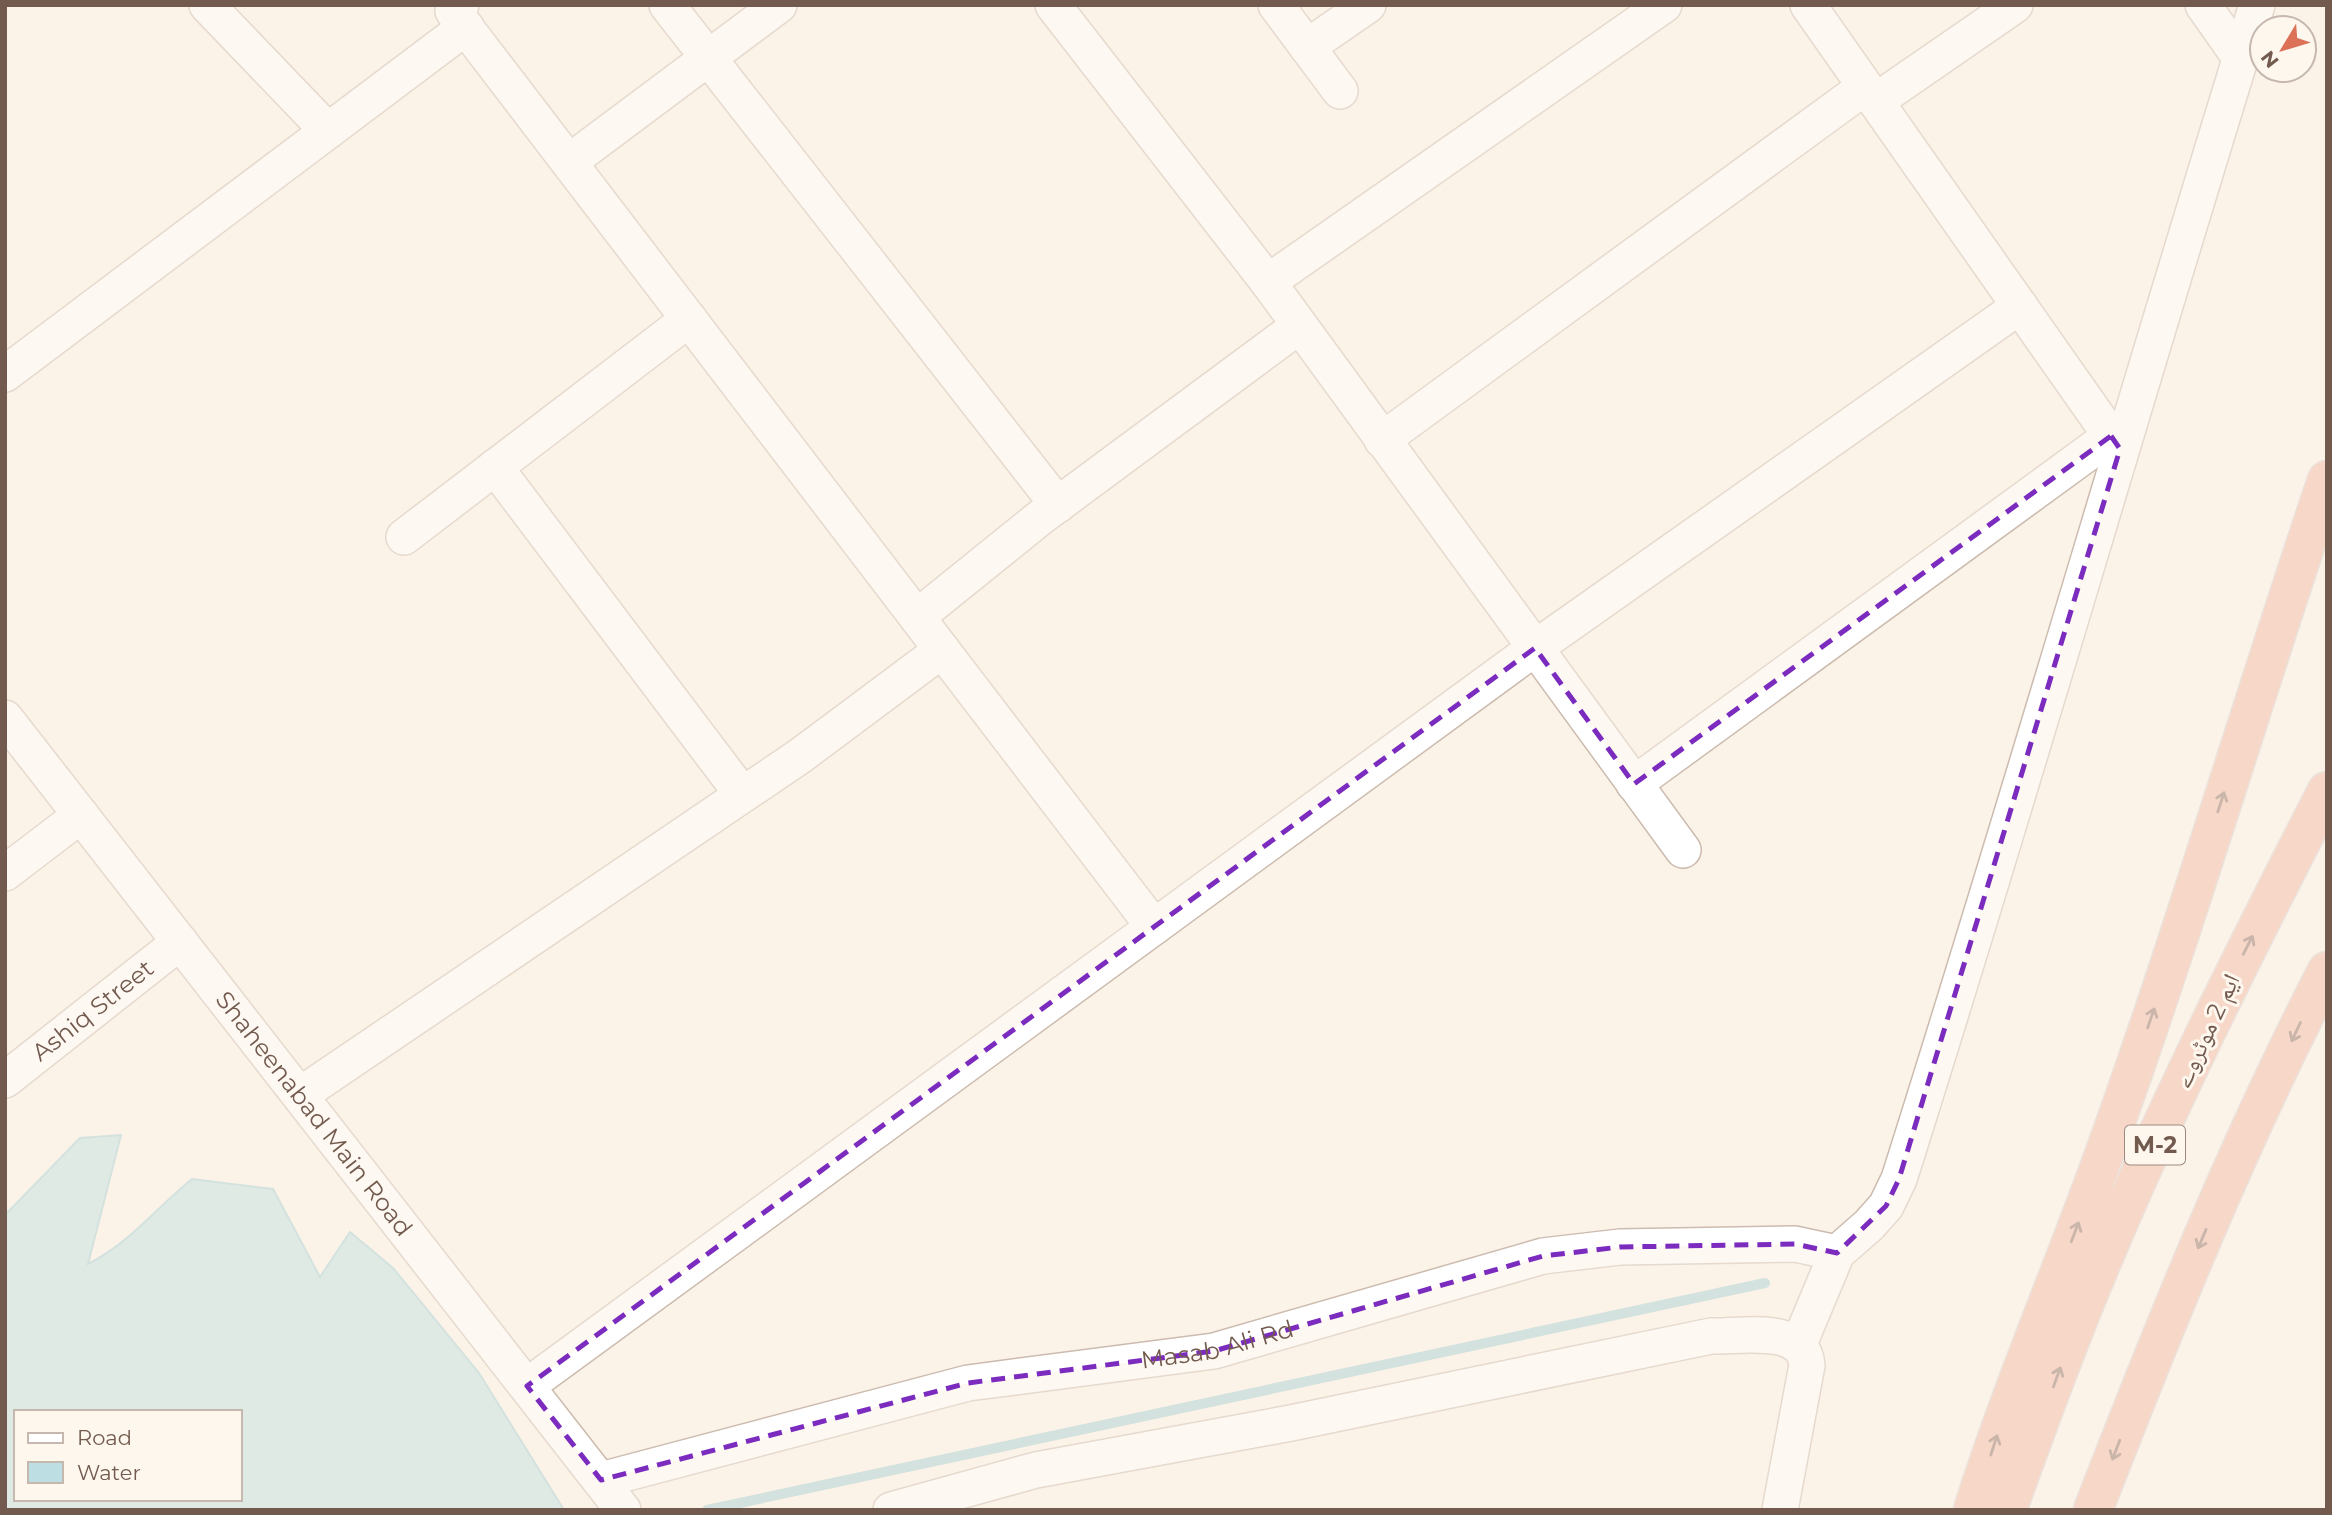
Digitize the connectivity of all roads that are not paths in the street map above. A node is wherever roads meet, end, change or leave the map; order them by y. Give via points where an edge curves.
1 (207, 5) edge
2 (667, 5) edge
3 (779, 5) edge
4 (1053, 5) edge
5 (1276, 5) edge
6 (1368, 5) edge
7 (1664, 5) edge
8 (1808, 5) edge
9 (2015, 5) edge
10 (2203, 5) edge
11 (2258, 5) edge
12 (463, 16) edge
13 (1307, 47) junction
14 (710, 58) junction
15 (2241, 59) junction
16 (1340, 91) dead end
17 (1871, 94) junction
18 (328, 131) junction
19 (569, 162) junction
20 (1268, 282) junction
21 (2020, 306) junction
22 (689, 319) junction
23 (1299, 326) junction
24 (5, 374) edge
25 (1382, 440) junction
26 (2116, 442) junction
27 (495, 467) junction
28 (2327, 480) edge
29 (1058, 505) junction
30 (404, 537) dead end
31 (917, 617) junction
32 (1535, 648) junction
33 (942, 650) junction
34 (5, 718) edge
35 (1634, 784) junction
36 (2327, 791) edge
37 (742, 794) junction
38 (81, 815) junction
39 (1683, 850) dead end
40 (5, 873) edge
41 (1154, 927) junction
42 (180, 942) junction
43 (2327, 971) edge
44 (5, 1080) edge
45 (300, 1095) junction
46 (1837, 1253) junction
47 (1799, 1344) junction
48 (527, 1386) junction
49 (601, 1480) junction
50 (623, 1510) edge
51 (891, 1510) edge
52 (1780, 1510) edge
53 (1973, 1510) edge
54 (2007, 1510) edge
55 (2093, 1510) edge

1 - 18 street
2 - 14 street
3 - 14 street
4 - 20 street
5 - 13 street
6 - 13 street
7 - 20 street
8 - 17 street
9 - 17 street
10 - 15 street
11 - 15 street
12 - 18 street
12 - 19 street
13 - 16 street
14 - 19 street
14 - 29 street
15 - 26 street
17 - 21 street
17 - 25 street
18 - 24 street
19 - 22 street
20 - 23 street
21 - 26 street
21 - 32 street
22 - 27 street
22 - 31 street
23 - 25 street
23 - 29 street
25 - 32 street
26 - 35 street
26 - 46 street via 1993,882 1899,1179 1886,1206
27 - 30 street
27 - 37 street
53 -> 28 highway via 1997,1434 2109,1141
29 - 31 street
31 - 33 street
32 - 35 street
32 - 41 street
33 - 37 street
33 - 41 street
34 - 38 street, Shaheenabad Main Road
35 - 39 street
54 -> 36 highway, ایم 2 موٹروے / M-2 via 2078,1319 2152,1152 2229,982
37 - 45 street
38 - 40 street
38 - 42 street, Shaheenabad Main Road
41 - 48 street
42 - 44 street, Ashiq Street
42 - 45 street, Shaheenabad Main Road
43 -> 55 highway via 2227,1179
45 - 48 street, Shaheenabad Main Road
46 - 47 street
46 - 49 street, Masab Ali Rd via 1794,1244 1620,1247 1543,1256 1214,1351 968,1383
47 - 51 street via 1774,1336 1711,1336 1292,1423 1036,1470
47 - 52 street via 1807,1365
48 - 49 street, Shaheenabad Main Road
49 - 50 street, Shaheenabad Main Road

